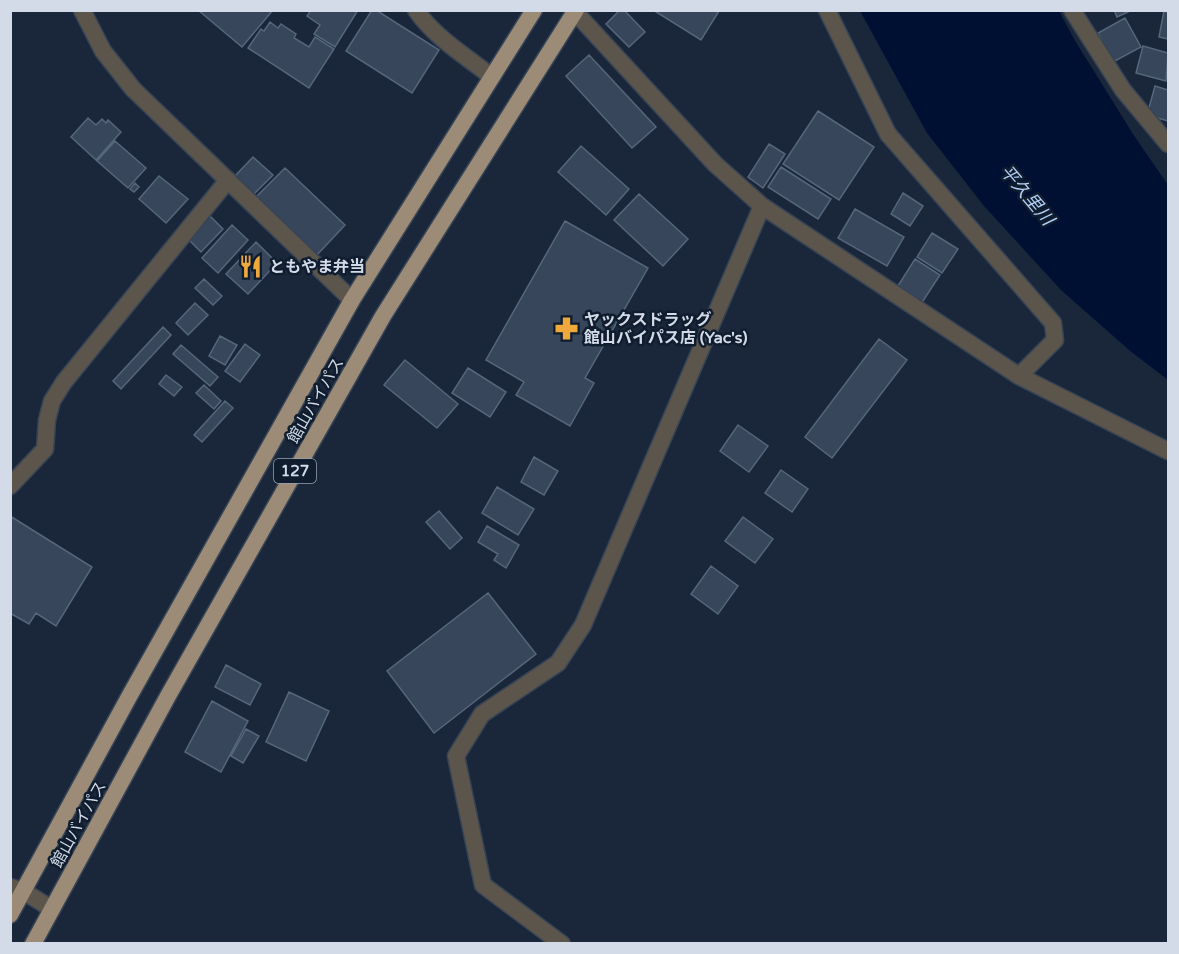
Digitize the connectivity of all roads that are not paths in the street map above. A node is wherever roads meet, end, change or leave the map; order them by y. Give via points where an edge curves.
1 (82, 10) edge
2 (416, 10) edge
3 (534, 10) edge
4 (827, 10) edge
5 (1072, 10) edge
6 (576, 11) edge
7 (492, 77) junction
8 (1168, 144) edge
9 (228, 180) junction
10 (762, 206) junction
11 (352, 300) junction
12 (1019, 376) junction
13 (1168, 451) edge
14 (10, 486) edge
15 (17, 890) edge
16 (52, 909) junction
17 (10, 915) edge
18 (33, 944) edge
19 (562, 944) edge

1 - 9 street via 103,51 133,89
2 - 7 street via 448,44
3 - 7 highway, 館山バイパス / 127
4 - 12 street via 888,134 1053,323 1055,340
5 - 8 street via 1123,90
6 - 10 street via 715,164
6 - 16 highway, 館山バイパス / 127 via 383,316
7 - 11 highway, 館山バイパス / 127
9 - 11 street
9 - 14 street via 64,382 52,401 45,449
10 - 12 street
10 - 19 street via 583,625 558,663 482,714 456,756 483,885
11 - 15 highway, 館山バイパス / 127
12 - 13 street
15 - 16 street
15 - 17 highway, 館山バイパス / 127
16 - 18 highway, 館山バイパス / 127

